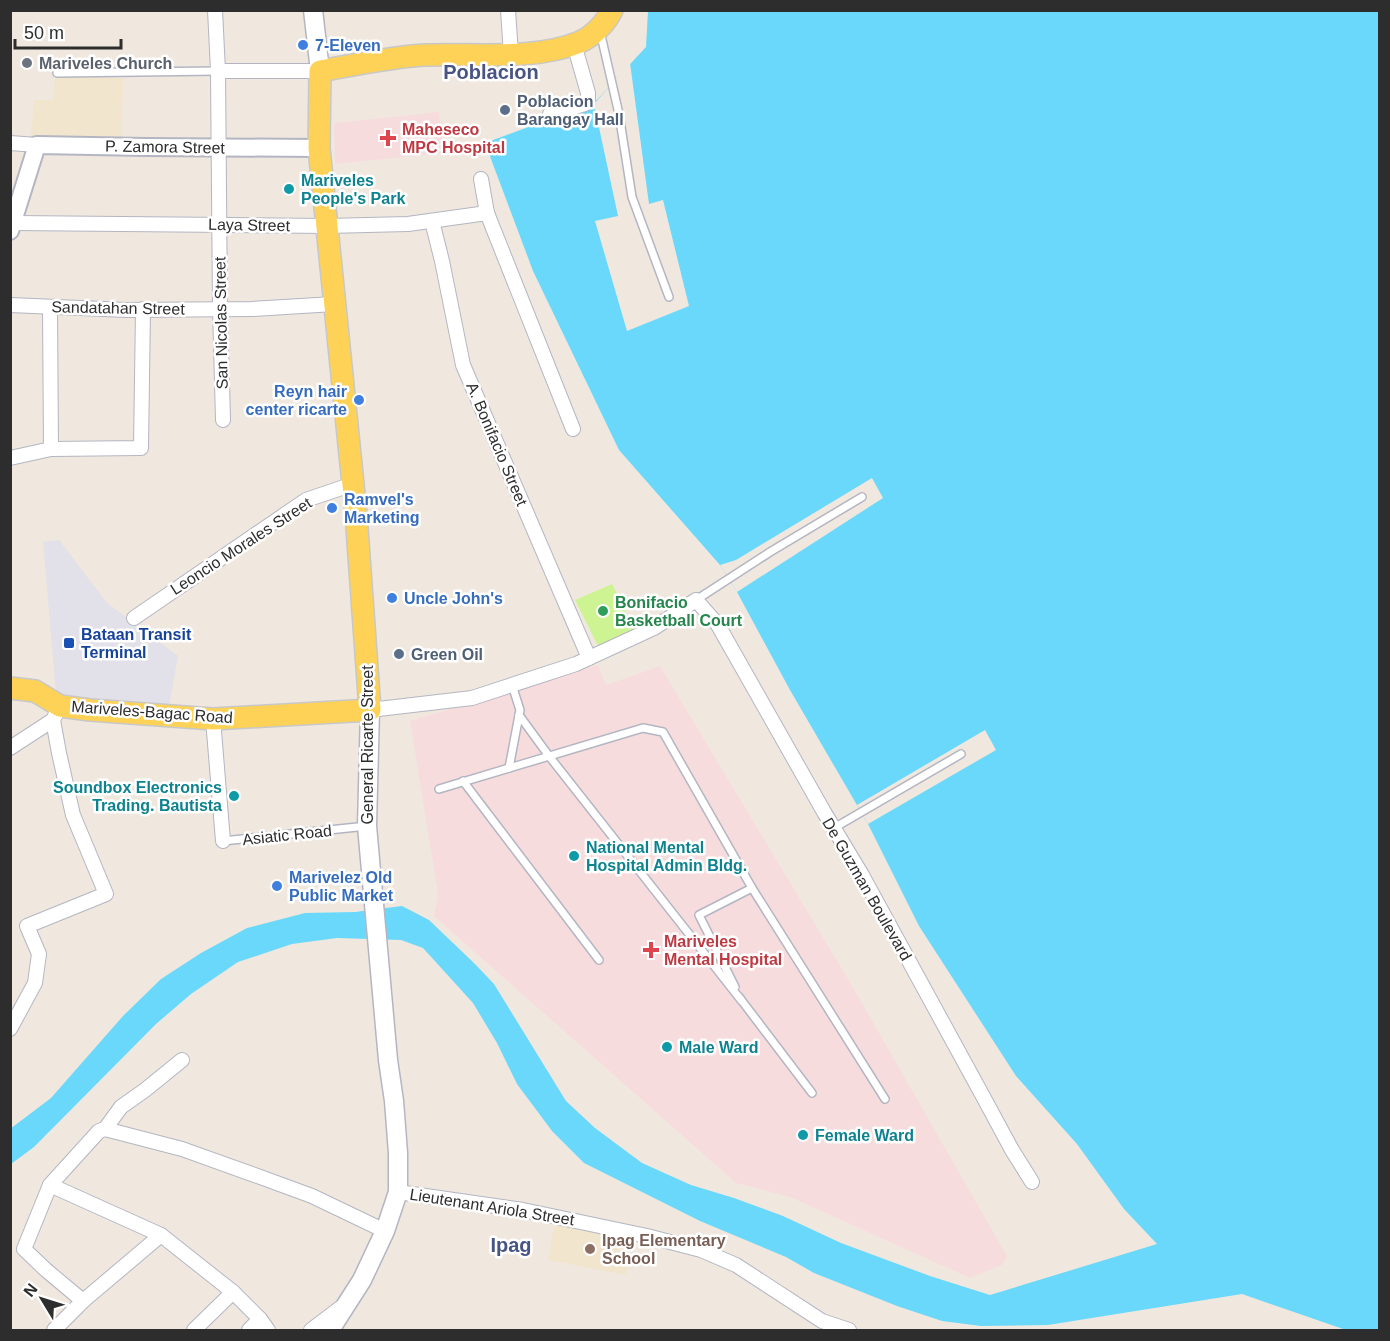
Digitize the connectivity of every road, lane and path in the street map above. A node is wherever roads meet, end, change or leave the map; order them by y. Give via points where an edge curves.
1 (215, 10) edge
2 (313, 10) edge
3 (508, 10) edge
4 (612, 10) edge
5 (599, 29) junction
6 (574, 44) junction
7 (511, 55) junction
8 (218, 71) junction
9 (320, 71) junction
10 (57, 73) dead end
11 (550, 114) dead end
12 (10, 143) edge
13 (37, 145) junction
14 (219, 148) junction
15 (319, 148) junction
16 (481, 179) dead end
17 (487, 213) junction
18 (432, 221) junction
19 (11, 225) edge
20 (220, 225) junction
21 (327, 226) junction
22 (669, 297) dead end
23 (334, 304) junction
24 (10, 305) edge
25 (50, 307) junction
26 (143, 309) junction
27 (220, 309) junction
28 (223, 420) dead end
29 (573, 429) dead end
30 (51, 449) junction
31 (10, 458) edge
32 (353, 484) junction
33 (861, 497) dead end
34 (696, 600) junction
35 (134, 618) dead end
36 (589, 658) junction
37 (512, 685) junction
38 (10, 688) edge
39 (370, 710) junction
40 (57, 713) junction
41 (519, 716) junction
42 (213, 719) junction
43 (10, 748) edge
44 (961, 754) dead end
45 (549, 756) junction
46 (509, 768) junction
47 (463, 781) junction
48 (439, 789) dead end
49 (367, 826) junction
50 (833, 829) junction
51 (223, 841) joint
52 (752, 888) junction
53 (599, 960) dead end
54 (741, 1000) junction
55 (10, 1029) edge
56 (182, 1060) dead end
57 (812, 1093) dead end
58 (885, 1099) dead end
59 (105, 1129) junction
60 (1032, 1182) dead end
61 (50, 1185) junction
62 (398, 1192) junction
63 (384, 1230) junction
64 (161, 1235) junction
65 (233, 1292) junction
66 (83, 1301) junction
67 (347, 1302) junction
68 (264, 1325) edge
69 (54, 1330) edge
70 (194, 1330) edge
71 (249, 1330) edge
72 (310, 1330) edge
73 (330, 1330) edge
74 (849, 1330) edge

1 - 8 street, San Nicolas Street
2 - 9 main road
3 - 7 street
4 - 5 main road
5 - 6 main road
5 - 22 lane via 619,114 632,197
6 - 7 main road
6 - 11 street via 588,99 585,104
7 - 9 main road via 423,56
8 - 9 street
8 - 10 lane
8 - 14 street, San Nicolas Street
9 - 15 main road, General Ricarte Street
12 - 13 street, P. Zamora Street
13 - 14 street, P. Zamora Street
13 - 19 street
14 - 15 street, P. Zamora Street
14 - 20 street, San Nicolas Street
15 - 21 main road, General Ricarte Street
16 - 17 street
17 - 18 street, Laya Street
17 - 29 street
18 - 21 street, Laya Street
18 - 36 street, A. Bonifacio Street via 463,365
19 - 20 street, Laya Street
20 - 21 street, Laya Street
20 - 27 street, San Nicolas Street
21 - 23 main road, General Ricarte Street
23 - 27 street, Sandatahan Street
23 - 32 main road, General Ricarte Street
24 - 25 street, Sandatahan Street
25 - 26 street, Sandatahan Street
25 - 30 street
26 - 27 street, Sandatahan Street
26 - 30 street via 141,448
27 - 28 street, San Nicolas Street
30 - 31 street
32 - 35 street, Leoncio Morales Street via 306,500
32 - 39 main road, General Ricarte Street
33 - 34 lane
34 - 36 street via 654,628
34 - 50 street, De Guzman Boulevard via 718,625
36 - 37 street
37 - 39 street via 472,698
37 - 41 lane
38 - 40 main road, Mariveles-Bagac Road via 35,691
39 - 42 main road, Mariveles-Bagac Road
39 - 49 main road, General Ricarte Street
40 - 42 main road, Mariveles-Bagac Road via 90,710
40 - 43 street
40 - 55 street via 58,753 73,815 106,894 27,926 39,954 35,983
41 - 45 lane
41 - 46 lane
42 - 51 street, Asiatic Road
44 - 50 lane
45 - 46 lane
45 - 52 lane via 643,728 663,732
45 - 54 lane
46 - 47 lane
47 - 48 lane
47 - 53 lane
49 - 51 lane, Asiatic Road
49 - 62 main road, General Ricarte Street via 394,1101
50 - 60 street, De Guzman Boulevard
52 - 54 lane via 699,915
52 - 58 lane
54 - 57 lane
56 - 59 street via 121,1107
59 - 61 street
59 - 63 street via 183,1149 312,1196
61 - 64 street
61 - 66 street via 24,1249
62 - 63 main road, General Ricarte Street
62 - 74 street, Lieutenant Ariola Street via 523,1209 701,1250 736,1265 822,1321
63 - 67 main road, General Ricarte Street via 362,1280
64 - 65 street
64 - 66 street
65 - 68 street
65 - 70 street
66 - 69 street
67 - 72 street
67 - 73 main road, General Ricarte Street
68 - 71 street

